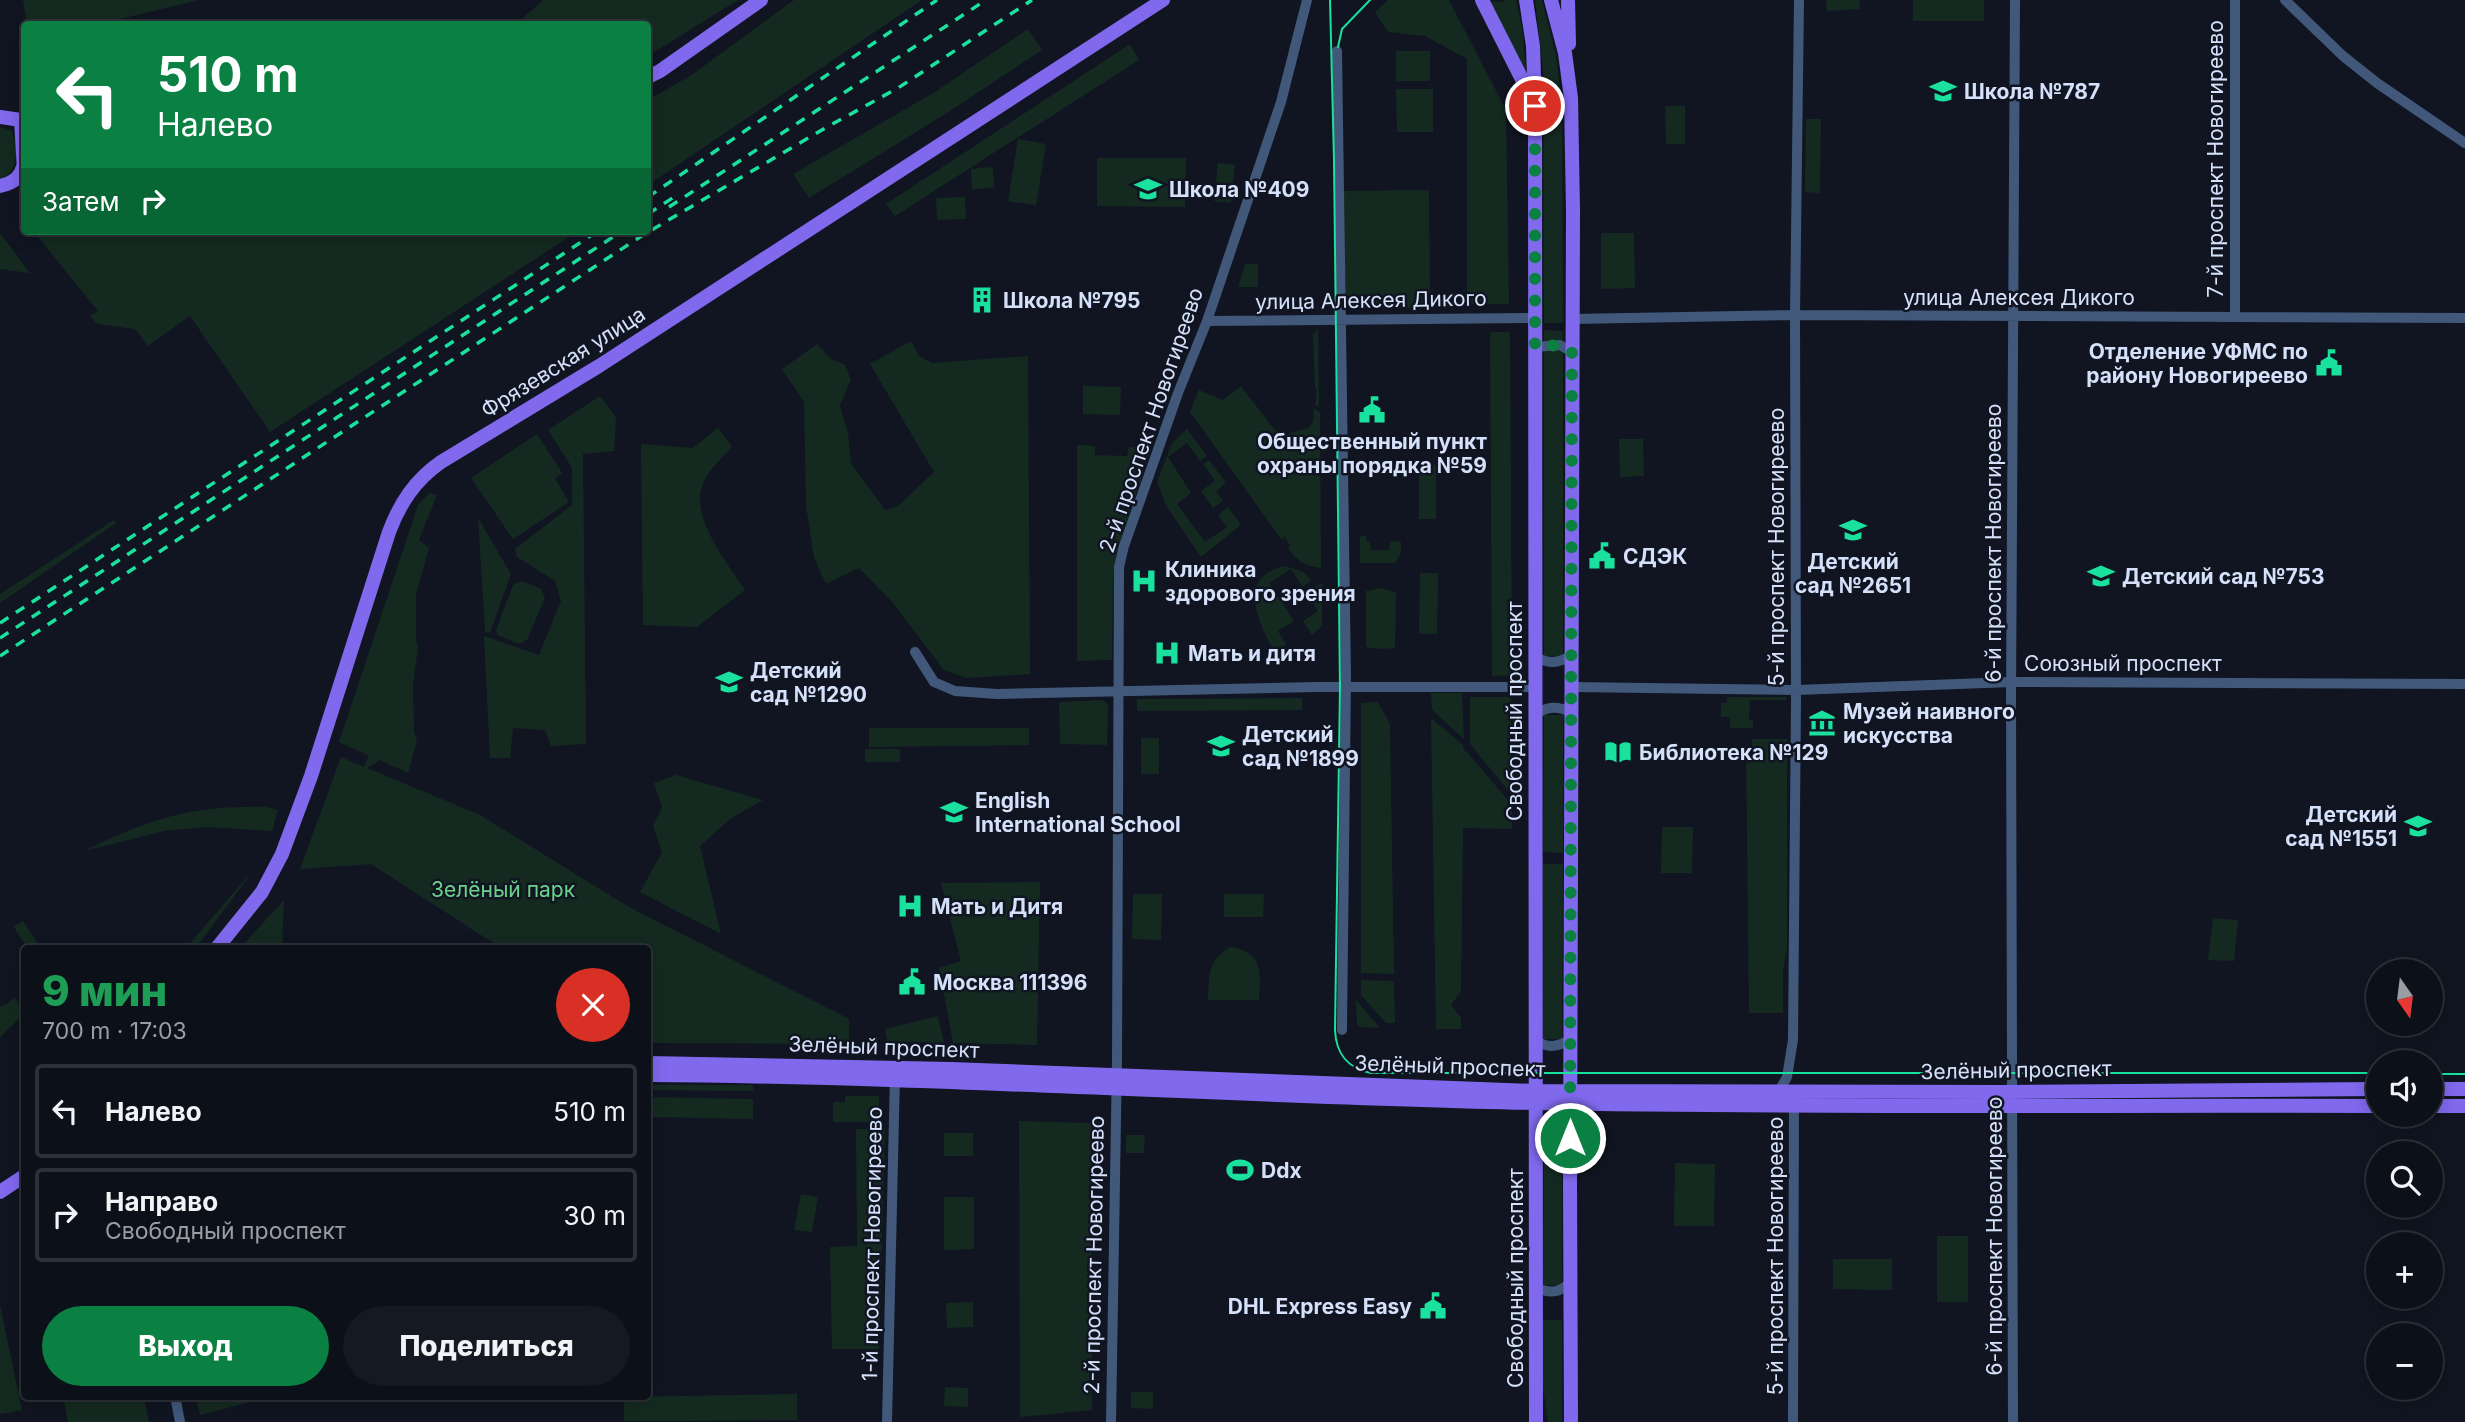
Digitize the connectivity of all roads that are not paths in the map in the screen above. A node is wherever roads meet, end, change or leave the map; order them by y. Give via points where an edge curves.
1 (761, 0) edge
2 (1163, 0) edge
3 (1307, 0) edge
4 (1482, 0) edge
5 (1526, 0) edge
6 (1551, 0) edge
7 (1568, 0) edge
8 (1799, 0) edge
9 (2015, 0) edge
10 (2235, 0) edge
11 (2285, 0) edge
12 (1337, 51) dead end
13 (651, 75) edge
14 (1571, 98) junction
15 (1535, 106) junction
16 (0, 117) edge
17 (21, 120) edge
18 (2465, 143) edge
19 (21, 173) edge
20 (0, 186) edge
21 (21, 189) edge
22 (1795, 315) junction
23 (2013, 316) junction
24 (2235, 317) junction
25 (1535, 318) junction
26 (2465, 318) edge
27 (1572, 319) junction
28 (1341, 320) junction
29 (1207, 321) junction
30 (1535, 347) junction
31 (1572, 352) junction
32 (915, 652) dead end
33 (1535, 656) junction
34 (1572, 656) junction
35 (2011, 682) junction
36 (2465, 684) edge
37 (1346, 687) junction
38 (1535, 687) junction
39 (1571, 687) junction
40 (1796, 690) junction
41 (1118, 692) junction
42 (1571, 712) junction
43 (1536, 714) junction
44 (218, 945) edge
45 (1342, 1030) dead end
46 (1571, 1039) junction
47 (1535, 1040) junction
48 (651, 1063) edge
49 (895, 1074) junction
50 (651, 1075) edge
51 (1116, 1082) junction
52 (2366, 1088) edge
53 (2443, 1089) edge
54 (2465, 1089) edge
55 (1779, 1090) junction
56 (1535, 1097) junction
57 (1570, 1097) junction
58 (1794, 1098) junction
59 (2013, 1099) junction
60 (2366, 1106) edge
61 (2443, 1106) edge
62 (2465, 1106) edge
63 (1535, 1138) junction
64 (1570, 1138) junction
65 (21, 1178) edge
66 (0, 1192) edge
67 (1570, 1283) junction
68 (1535, 1287) junction
69 (176, 1400) edge
70 (180, 1422) edge
71 (887, 1422) edge
72 (1111, 1422) edge
73 (1536, 1422) edge
74 (1571, 1422) edge
75 (1793, 1422) edge
76 (2013, 1422) edge

1 - 13 main road
2 - 44 main road, Фрязевская улица via 419,479 389,532 282,854 262,892
3 - 29 street, 2-й проспект Новогиреево via 1282,102
4 - 15 main road
5 - 15 main road, Свободный проспект
6 - 14 main road
7 - 14 main road
8 - 22 street, 5-й проспект Новогиреево
9 - 23 street, 6-й проспект Новогиреево
10 - 24 street, 7-й проспект Новогиреево
11 - 18 street via 2343,56
12 - 28 street
14 - 27 main road
15 - 25 main road, Свободный проспект
16 - 17 main road
19 - 20 main road
20 - 21 main road
22 - 23 street, улица Алексея Дикого
22 - 27 street, улица Алексея Дикого
22 - 40 street, 5-й проспект Новогиреево
23 - 24 street, улица Алексея Дикого
23 - 35 street, 6-й проспект Новогиреево
24 - 26 street, улица Алексея Дикого
25 - 28 street, улица Алексея Дикого
25 - 30 main road, Свободный проспект
27 - 31 main road
28 - 29 street, улица Алексея Дикого
28 - 37 street
29 - 41 street, 2-й проспект Новогиреево via 1121,557
30 - 31 street via 1560,345
30 - 33 main road, Свободный проспект
31 - 34 main road
32 - 41 street via 934,682 955,691
33 - 34 street via 1543,662
33 - 38 main road, Свободный проспект
34 - 39 main road
35 - 36 street, Союзный проспект
35 - 40 street, Союзный проспект
35 - 59 street, 6-й проспект Новогиреево
37 - 38 street
37 - 41 street
37 - 45 street
38 - 43 main road, Свободный проспект
39 - 40 street, Союзный проспект
39 - 42 main road
40 - 55 street, 5-й проспект Новогиреево via 1793,1044 1787,1077
41 - 51 street, 2-й проспект Новогиреево
42 - 43 street via 1553,707
42 - 46 main road
43 - 47 main road, Свободный проспект
46 - 47 street via 1552,1047
46 - 57 main road
47 - 56 main road, Свободный проспект
48 - 49 main road, Зелёный проспект
49 - 50 main road, Зелёный проспект
49 - 51 main road, Зелёный проспект
49 - 71 street, 1-й проспект Новогиреево
51 - 56 main road, Зелёный проспект
51 - 72 street, 2-й проспект Новогиреево
52 - 59 main road, Зелёный проспект
53 - 54 main road
55 - 57 main road, Зелёный проспект
55 - 58 main road, Зелёный проспект
56 - 57 main road, Зелёный проспект
56 - 63 main road, Свободный проспект
57 - 58 main road, Зелёный проспект
57 - 64 main road
58 - 59 main road, Зелёный проспект
58 - 75 street, 5-й проспект Новогиреево
59 - 60 main road, Зелёный проспект
59 - 76 street, 6-й проспект Новогиреево
61 - 62 main road
63 - 64 street via 1553,1133
63 - 68 main road, Свободный проспект
64 - 67 main road
65 - 66 main road
67 - 68 street via 1553,1293
67 - 74 main road
68 - 73 main road, Свободный проспект
69 - 70 street

